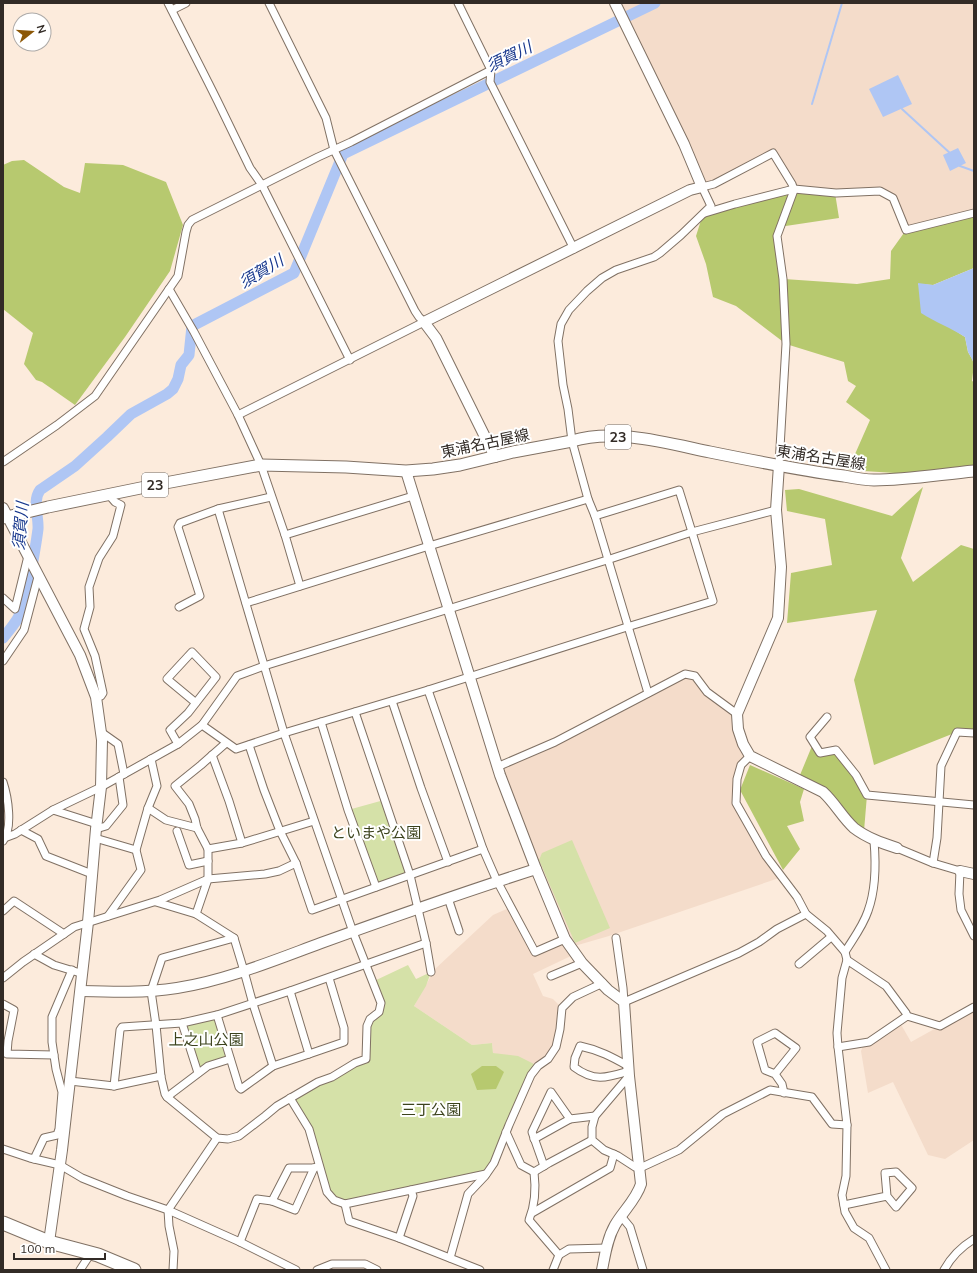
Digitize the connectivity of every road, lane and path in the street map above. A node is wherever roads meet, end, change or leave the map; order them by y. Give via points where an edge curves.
1 (186, 3) edge
2 (269, 3) edge
3 (458, 3) edge
4 (615, 3) edge
5 (170, 6) edge
6 (491, 70) junction
7 (334, 150) junction
8 (262, 185) junction
9 (702, 187) junction
10 (794, 189) junction
11 (974, 213) edge
12 (703, 214) junction
13 (574, 249) junction
14 (169, 289) junction
15 (424, 322) junction
16 (350, 360) junction
17 (238, 415) junction
18 (572, 441) junction
19 (495, 457) junction
20 (3, 462) edge
21 (261, 465) junction
22 (779, 466) junction
23 (406, 471) junction
24 (974, 471) edge
25 (110, 495) junction
26 (413, 496) junction
27 (271, 497) junction
28 (588, 499) junction
29 (218, 509) junction
30 (776, 510) junction
31 (5, 514) edge
32 (595, 516) junction
33 (692, 532) junction
34 (285, 535) junction
35 (429, 546) junction
36 (28, 556) junction
37 (607, 560) junction
38 (38, 576) junction
39 (300, 586) junction
40 (3, 598) edge
41 (246, 603) junction
42 (179, 607) dead end
43 (449, 609) junction
44 (627, 627) junction
45 (3, 661) edge
46 (264, 666) junction
47 (470, 677) junction
48 (428, 690) junction
49 (648, 693) junction
50 (96, 697) junction
51 (392, 700) junction
52 (196, 703) junction
53 (355, 712) junction
54 (737, 714) junction
55 (827, 717) dead end
56 (321, 722) junction
57 (202, 725) junction
58 (101, 732) junction
59 (284, 733) junction
60 (974, 733) edge
61 (226, 743) junction
62 (178, 744) junction
63 (249, 745) junction
64 (212, 755) junction
65 (750, 756) junction
66 (151, 759) junction
67 (497, 767) junction
68 (121, 776) junction
69 (3, 782) edge
70 (101, 787) junction
71 (940, 802) junction
72 (974, 805) edge
73 (148, 808) junction
74 (53, 810) junction
75 (314, 821) junction
76 (197, 828) junction
77 (21, 830) junction
78 (96, 830) junction
79 (177, 831) dead end
80 (280, 831) junction
81 (5, 839) edge
82 (874, 841) junction
83 (242, 843) junction
84 (897, 848) joint
85 (483, 849) junction
86 (136, 850) junction
87 (208, 850) junction
88 (208, 861) junction
89 (448, 862) junction
90 (933, 863) junction
91 (296, 864) junction
92 (536, 869) junction
93 (960, 871) junction
94 (92, 874) junction
95 (974, 874) edge
96 (410, 875) junction
97 (208, 879) junction
98 (497, 881) junction
99 (376, 887) junction
100 (448, 898) junction
101 (342, 899) junction
102 (156, 902) junction
103 (418, 908) junction
104 (3, 911) edge
105 (196, 914) junction
106 (806, 914) junction
107 (108, 916) junction
108 (88, 922) junction
109 (459, 931) dead end
110 (353, 932) junction
111 (64, 934) junction
112 (974, 936) edge
113 (831, 937) junction
114 (234, 938) junction
115 (616, 938) dead end
116 (565, 939) junction
117 (426, 943) junction
118 (845, 952) junction
119 (34, 954) junction
120 (847, 960) junction
121 (582, 963) junction
122 (799, 964) dead end
123 (365, 965) junction
124 (72, 970) junction
125 (244, 971) junction
126 (431, 972) dead end
127 (83, 973) junction
128 (551, 976) dead end
129 (3, 978) edge
130 (329, 978) junction
131 (603, 983) junction
132 (81, 991) junction
133 (151, 991) junction
134 (290, 991) junction
135 (624, 1002) junction
136 (3, 1004) edge
137 (253, 1004) junction
138 (974, 1008) edge
139 (217, 1015) junction
140 (907, 1016) junction
141 (182, 1023) junction
142 (156, 1025) junction
143 (838, 1047) junction
144 (310, 1054) junction
145 (54, 1055) junction
146 (230, 1059) junction
147 (273, 1066) junction
148 (629, 1071) junction
149 (198, 1073) junction
150 (775, 1074) junction
151 (161, 1076) junction
152 (70, 1081) junction
153 (114, 1086) junction
154 (784, 1093) junction
155 (168, 1097) junction
156 (290, 1098) junction
157 (595, 1116) junction
158 (570, 1119) junction
159 (847, 1125) junction
160 (506, 1132) junction
161 (217, 1138) junction
162 (534, 1139) junction
163 (592, 1140) junction
164 (3, 1149) edge
165 (614, 1154) junction
166 (34, 1159) junction
167 (60, 1165) junction
168 (544, 1166) junction
169 (316, 1167) junction
170 (640, 1168) junction
171 (534, 1172) junction
172 (487, 1174) junction
173 (411, 1190) junction
174 (887, 1196) junction
175 (272, 1201) junction
176 (345, 1204) junction
177 (844, 1205) junction
178 (168, 1210) junction
179 (532, 1213) junction
180 (621, 1216) junction
181 (3, 1223) edge
182 (399, 1238) junction
183 (974, 1239) edge
184 (49, 1242) junction
185 (240, 1242) junction
186 (607, 1248) junction
187 (91, 1253) junction
188 (559, 1255) junction
189 (450, 1258) junction
190 (80, 1270) edge
191 (134, 1270) edge
192 (173, 1270) edge
193 (296, 1270) edge
194 (317, 1270) edge
195 (377, 1270) edge
196 (480, 1270) edge
197 (553, 1270) edge
198 (602, 1270) edge
199 (643, 1270) edge
200 (886, 1270) edge
201 (944, 1270) edge

1 - 5 street
2 - 7 street via 326,118
3 - 6 street
4 - 9 street via 684,144
5 - 8 street via 250,168
6 - 7 street
6 - 13 street via 490,82
7 - 8 street
7 - 15 street via 415,310
8 - 14 street via 192,220 186,232 178,276
8 - 16 street
9 - 10 street via 714,184 773,153
9 - 12 street via 710,206
9 - 13 street via 690,190
10 - 11 street via 836,193 880,192 893,198 906,230
10 - 12 street
10 - 22 street via 777,236 784,279 786,344
12 - 18 street via 660,254 616,270 602,278 569,310 561,324 558,341
13 - 15 street
14 - 17 street
14 - 20 street via 95,396
15 - 16 street
15 - 19 street via 436,338
16 - 17 street
17 - 21 street
18 - 19 main road, 東浦名古屋線 / 23
18 - 22 main road, 東浦名古屋線 / 23 via 607,436 637,438
18 - 28 street
19 - 23 main road, 東浦名古屋線 / 23 via 460,465
21 - 23 main road, 東浦名古屋線 / 23
21 - 25 main road, 東浦名古屋線 / 23
21 - 27 street
22 - 24 main road, 東浦名古屋線 / 23 via 873,480
22 - 30 street
23 - 26 street
25 - 31 main road, 東浦名古屋線 / 23
25 - 50 street via 121,505 114,536 99,558 88,587 90,607 84,629 95,656 102,686 101,696
26 - 34 street
26 - 35 street
27 - 29 street
27 - 34 street
28 - 32 street
28 - 35 street
29 - 41 street
29 - 42 street via 180,523 178,527 200,596
30 - 33 street
30 - 54 street via 781,567 778,618
31 - 36 street
32 - 33 street via 679,490
32 - 37 street
33 - 37 street
33 - 44 street via 713,601
34 - 39 street
35 - 39 street
35 - 43 street
36 - 38 street
36 - 40 street via 15,609
37 - 43 street
37 - 44 street
38 - 45 street via 24,630
38 - 50 street via 80,656
39 - 41 street
41 - 46 street
43 - 46 street
43 - 47 street
44 - 47 street
44 - 49 street
46 - 57 street via 237,676
46 - 59 street
47 - 48 street
47 - 67 street
48 - 51 street
48 - 85 street
49 - 54 street via 685,674 695,676 707,692
49 - 67 street via 555,742
50 - 58 street
51 - 53 street
51 - 89 street
52 - 52 street via 216,677 192,652 167,679
52 - 62 street via 170,730
53 - 56 street
53 - 96 street
54 - 65 street via 738,729
55 - 71 street via 810,737 820,753 836,750 856,775 867,795
56 - 59 street
56 - 99 street via 348,810
57 - 61 street
57 - 62 street
58 - 68 street via 118,744
58 - 70 street
59 - 63 street
59 - 75 street
60 - 71 street via 957,732 941,766
61 - 63 street via 236,749
61 - 64 street
62 - 66 street
63 - 80 street
64 - 76 street via 175,786 189,804
64 - 83 street via 230,801
65 - 82 street via 823,792 854,828
65 - 106 street via 741,765 737,779 736,803 766,856 797,897
66 - 68 street
66 - 73 street via 158,786
67 - 92 street
68 - 70 street
68 - 78 street via 124,805 106,826
69 - 81 street via 8,809
70 - 74 street
70 - 78 street
71 - 72 street
71 - 90 street
73 - 76 street via 166,820
73 - 86 street
74 - 77 street
74 - 78 street
75 - 80 street
75 - 101 street
76 - 87 street
77 - 81 street
77 - 94 street via 38,839 46,856
78 - 86 street
78 - 94 street
79 - 88 street via 189,865
80 - 83 street
80 - 91 street
82 - 84 street
82 - 118 street via 876,862 872,900 868,913
83 - 87 street
84 - 90 street
85 - 89 street
85 - 98 street
86 - 107 street via 141,870
87 - 88 street
88 - 97 street
89 - 96 street
90 - 93 street
91 - 97 street via 265,874
91 - 101 street via 312,910
92 - 98 street
92 - 116 street
93 - 95 street
93 - 112 street via 961,910
94 - 108 street
96 - 99 street
96 - 103 street
97 - 102 street
97 - 105 street
98 - 100 street
98 - 116 street via 535,952
99 - 101 street
100 - 103 street
100 - 109 street
101 - 110 street
102 - 105 street
102 - 107 street
103 - 110 street
103 - 117 street
104 - 111 street via 14,901
105 - 114 street
106 - 113 street
106 - 135 street via 739,953
107 - 108 street
108 - 111 street
108 - 127 street
110 - 123 street
110 - 125 street
111 - 119 street
113 - 118 street
113 - 122 street
114 - 125 street
114 - 133 street via 162,958
115 - 135 street
116 - 121 street
117 - 123 street
117 - 126 street
118 - 120 street
119 - 124 street via 54,965
119 - 129 street
120 - 140 street via 886,986
120 - 143 street via 842,978
121 - 128 street
121 - 131 street
123 - 130 street
123 - 156 street via 381,1003 379,1012 370,1019 367,1026 366,1058
124 - 127 street
124 - 145 street via 52,1018
125 - 133 street via 198,984
125 - 137 street
127 - 132 street
130 - 134 street
130 - 144 street via 344,1028 344,1042
131 - 135 street
131 - 160 street via 573,996 562,1008 556,1047 548,1059 531,1075
132 - 133 street
132 - 152 street
133 - 142 street
134 - 137 street
134 - 144 street
135 - 148 street
136 - 145 street via 14,1010 7,1054
137 - 139 street
137 - 147 street
138 - 140 street via 940,1026
139 - 141 street
139 - 146 street
140 - 143 street via 869,1042
141 - 142 street
141 - 149 street
142 - 151 street
142 - 153 street via 122,1027
143 - 159 street
144 - 147 street
145 - 166 street via 62,1092 59,1129 57,1135 44,1138
146 - 147 street via 241,1089
146 - 149 street via 208,1066
148 - 148 street via 607,1054 594,1049 580,1046 575,1058 574,1067 583,1074 607,1077
148 - 157 street
148 - 170 street
149 - 155 street
150 - 150 street via 796,1048 774,1033 757,1042 765,1070
150 - 154 street via 782,1084
151 - 153 street
151 - 155 street
152 - 153 street
152 - 167 street
154 - 159 street via 812,1097 832,1124
154 - 170 street via 770,1090 723,1114 679,1150
155 - 161 street
156 - 161 street via 239,1136
156 - 169 street via 309,1129
157 - 158 street
157 - 163 street
158 - 162 street
158 - 162 street via 551,1092 532,1132
159 - 177 street via 846,1176 842,1195
160 - 171 street via 521,1165
160 - 172 street
161 - 178 street
162 - 168 street
163 - 165 street
163 - 168 street
164 - 166 street
165 - 170 street
165 - 179 street via 610,1168
166 - 167 street
167 - 178 street via 82,1178
167 - 184 street
168 - 171 street
169 - 175 street via 289,1168
169 - 175 street via 295,1210
169 - 176 street via 327,1192 334,1200
170 - 180 street via 641,1184 638,1193
171 - 179 street via 536,1186
172 - 173 street
172 - 189 street via 468,1194
173 - 176 street
173 - 182 street via 413,1196
174 - 174 street via 896,1207 912,1188 896,1172 885,1173
174 - 177 street
175 - 185 street via 257,1199
176 - 182 street via 349,1221
177 - 200 street via 854,1228 869,1238
178 - 185 street
178 - 192 street via 174,1251
179 - 188 street via 529,1220
180 - 186 street
180 - 199 street via 630,1227
181 - 184 highway
182 - 189 street
183 - 201 street via 956,1252
184 - 187 highway
185 - 193 street
186 - 188 street via 569,1249
186 - 198 street
187 - 190 street
187 - 191 highway
188 - 197 street
189 - 196 street
194 - 195 street via 332,1264 365,1264

